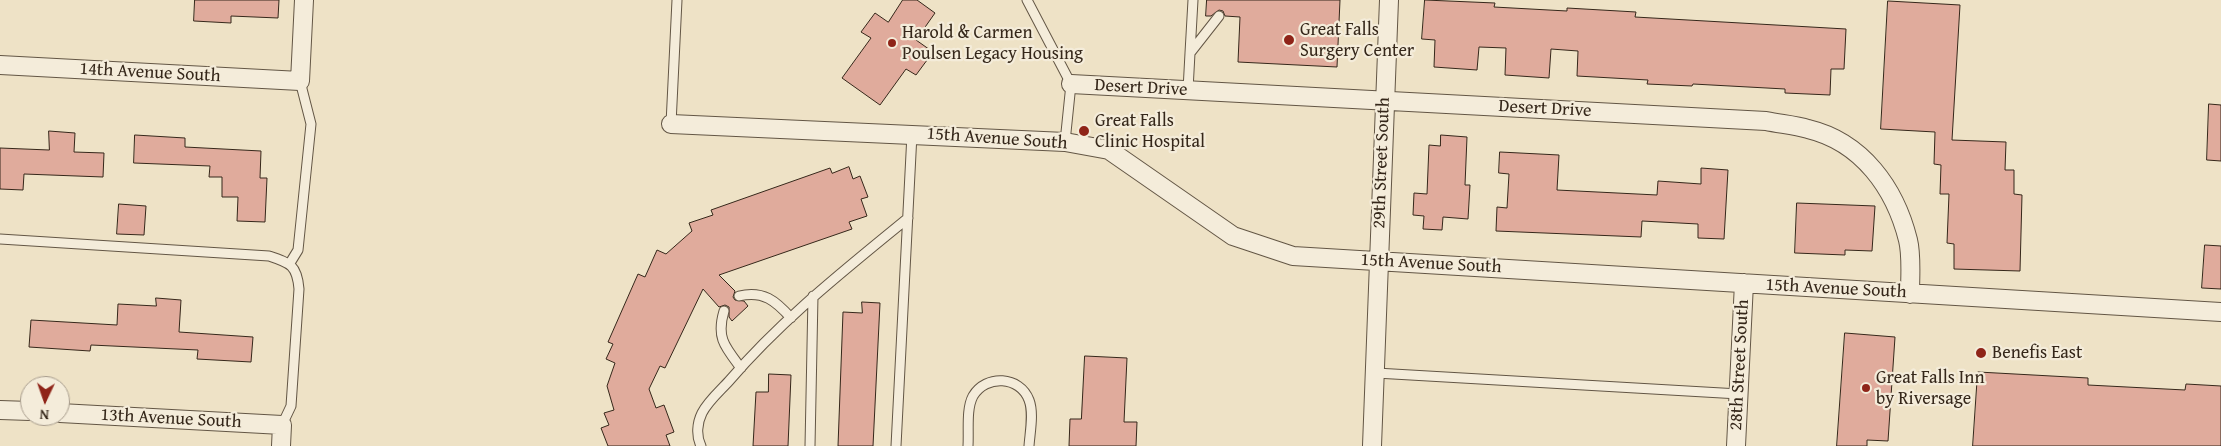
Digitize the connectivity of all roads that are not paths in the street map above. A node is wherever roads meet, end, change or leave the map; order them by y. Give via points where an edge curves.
1 (304, 0) edge
2 (677, 0) edge
3 (1027, 0) edge
4 (1193, 0) edge
5 (1389, 0) edge
6 (1219, 16) dead end
7 (1190, 53) junction
8 (0, 65) edge
9 (300, 81) junction
10 (1071, 84) junction
11 (1188, 90) junction
12 (1384, 100) junction
13 (671, 124) joint
14 (912, 134) junction
15 (1065, 142) junction
16 (908, 218) junction
17 (0, 239) edge
18 (1378, 261) junction
19 (290, 263) junction
20 (1744, 283) junction
21 (1910, 294) junction
22 (739, 296) dead end
23 (813, 296) junction
24 (724, 312) dead end
25 (2221, 312) edge
26 (790, 318) junction
27 (740, 368) junction
28 (1376, 373) junction
29 (1739, 394) junction
30 (0, 410) edge
31 (20, 411) edge
32 (70, 414) edge
33 (282, 425) junction
34 (281, 446) edge
35 (701, 446) edge
36 (810, 446) edge
37 (896, 446) edge
38 (968, 446) edge
39 (1029, 446) edge
40 (1372, 446) edge
41 (1736, 446) edge

1 - 9 street
2 - 13 lane
3 - 10 lane
4 - 7 lane
5 - 12 street, 29th Street South
6 - 7 lane
7 - 11 lane
8 - 9 street, 14th Avenue South
9 - 19 lane via 311,124 298,250
10 - 11 street, Desert Drive
10 - 15 lane
11 - 12 street, Desert Drive
12 - 18 street, 29th Street South
12 - 21 street, Desert Drive via 1766,121 1810,129 1849,146 1880,176 1896,206 1908,241
13 - 14 street, 15th Avenue South
14 - 15 street, 15th Avenue South
14 - 16 lane
15 - 18 street, 15th Avenue South via 1109,150 1233,236 1293,256
16 - 23 lane
16 - 37 lane
17 - 19 lane via 268,256
18 - 20 street, 15th Avenue South
18 - 28 street, 29th Street South
19 - 33 lane via 298,275 300,289 291,406
20 - 21 street, 15th Avenue South
20 - 29 street, 28th Street South
21 - 25 street, 15th Avenue South
22 - 26 lane via 760,294 771,298
23 - 26 lane
23 - 36 lane
24 - 27 lane via 721,338
26 - 27 lane
27 - 35 lane via 703,412 698,425
28 - 29 lane
28 - 40 street, 29th Street South
29 - 41 street, 28th Street South
30 - 31 street
32 - 33 street, 13th Avenue South
33 - 34 street
38 - 39 lane via 973,396 985,384 1001,380 1021,388 1030,401

